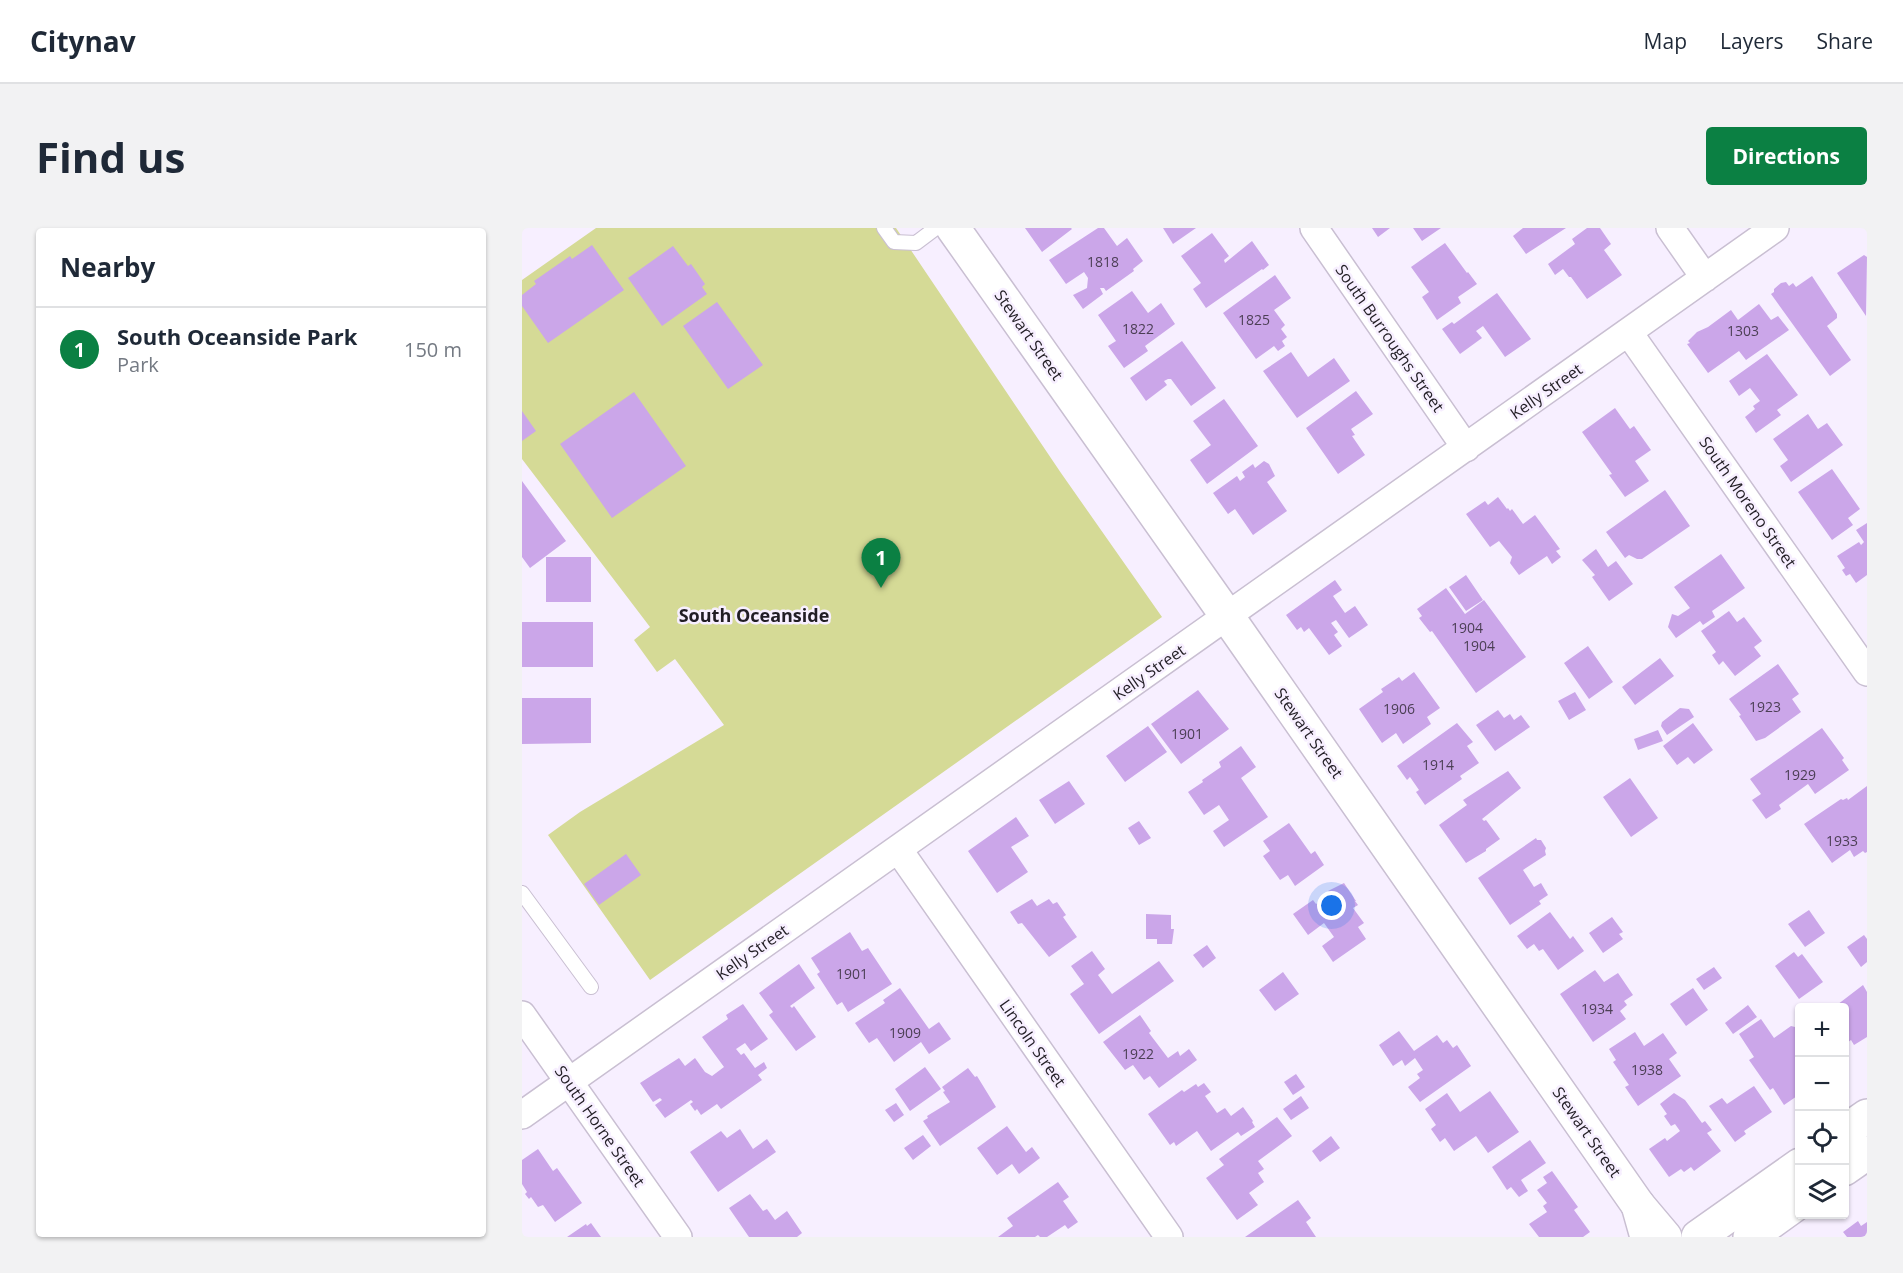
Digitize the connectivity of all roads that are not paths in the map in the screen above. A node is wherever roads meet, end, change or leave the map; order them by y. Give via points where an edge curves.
1 (884, 228) edge
2 (936, 228) edge
3 (953, 228) edge
4 (1314, 228) edge
5 (1670, 228) edge
6 (1776, 228) edge
7 (1705, 279) junction
8 (1629, 333) junction
9 (1466, 448) junction
10 (1227, 616) junction
11 (1867, 672) edge
12 (898, 849) junction
13 (522, 893) edge
14 (591, 987) dead end
15 (522, 1015) edge
16 (569, 1081) junction
17 (522, 1115) edge
18 (1867, 1116) edge
19 (1849, 1129) edge
20 (1867, 1153) edge
21 (1799, 1165) edge
22 (1849, 1166) edge
23 (1638, 1205) junction
24 (1795, 1206) edge
25 (678, 1237) edge
26 (1169, 1237) edge
27 (1647, 1237) edge
28 (1665, 1237) edge
29 (1698, 1237) edge
30 (1750, 1237) edge

1 - 2 lane via 894,242 916,243
3 - 10 street, Stewart Street
4 - 9 street, South Burroughs Street
5 - 7 street
6 - 7 street, Kelly Street
7 - 8 street, Kelly Street
8 - 9 street, Kelly Street
8 - 11 street, South Moreno Street
9 - 10 street, Kelly Street
10 - 12 street, Kelly Street
10 - 23 street, Stewart Street
12 - 16 street, Kelly Street
12 - 26 street, Lincoln Street
13 - 14 lane
15 - 16 street, South Horne Street
16 - 17 street, Kelly Street
16 - 25 street, South Horne Street
18 - 19 street
20 - 22 street
21 - 29 street
23 - 27 street
23 - 28 street, Stewart Street
24 - 30 street

